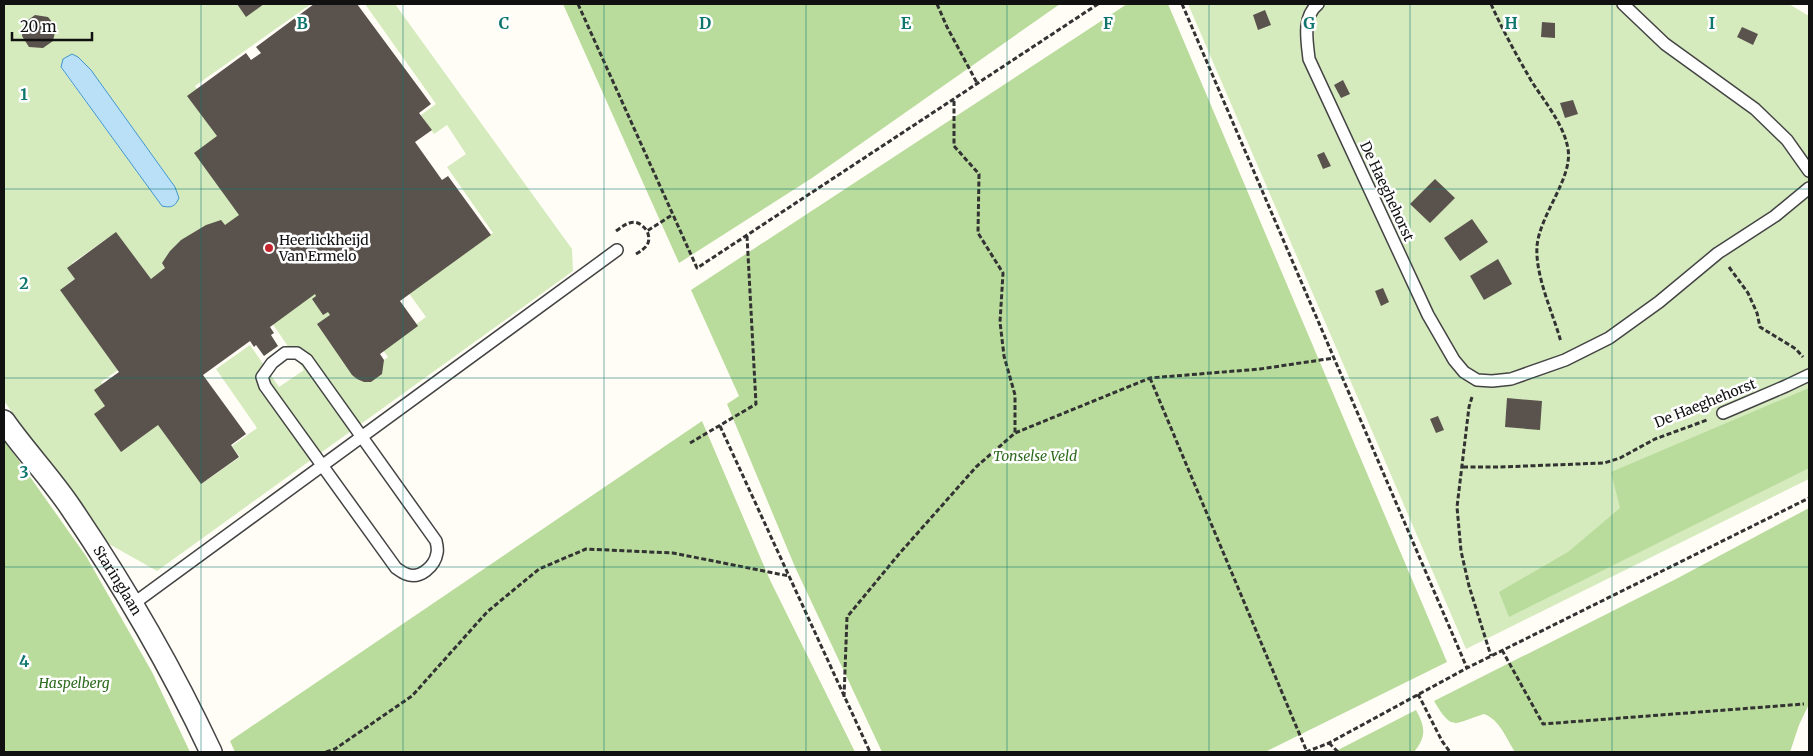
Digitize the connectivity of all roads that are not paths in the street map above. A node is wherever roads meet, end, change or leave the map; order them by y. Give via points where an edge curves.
1 (1318, 4) edge
2 (1623, 4) edge
3 (1809, 171) edge
4 (1809, 188) edge
5 (617, 250) dead end
6 (1809, 374) edge
7 (1724, 413) road end
8 (4, 421) edge
9 (361, 437) junction
10 (321, 466) junction
11 (133, 604) junction
12 (211, 752) edge

1 - 4 lane, De Haeghehorst via 1312,9 1305,31 1309,59 1428,315 1454,360 1477,380 1511,380 1565,360 1609,338 1718,253 1775,216
2 - 3 lane via 1665,44 1755,109 1787,140
5 - 9 lane
6 - 7 lane, De Haeghehorst
8 - 11 street, Staringlaan via 70,506
9 - 10 lane
9 - 10 lane via 307,360 298,353 285,353 262,377
9 - 10 lane via 436,541 438,552 427,571 408,575 396,568
10 - 11 lane
11 - 12 street, Staringlaan

